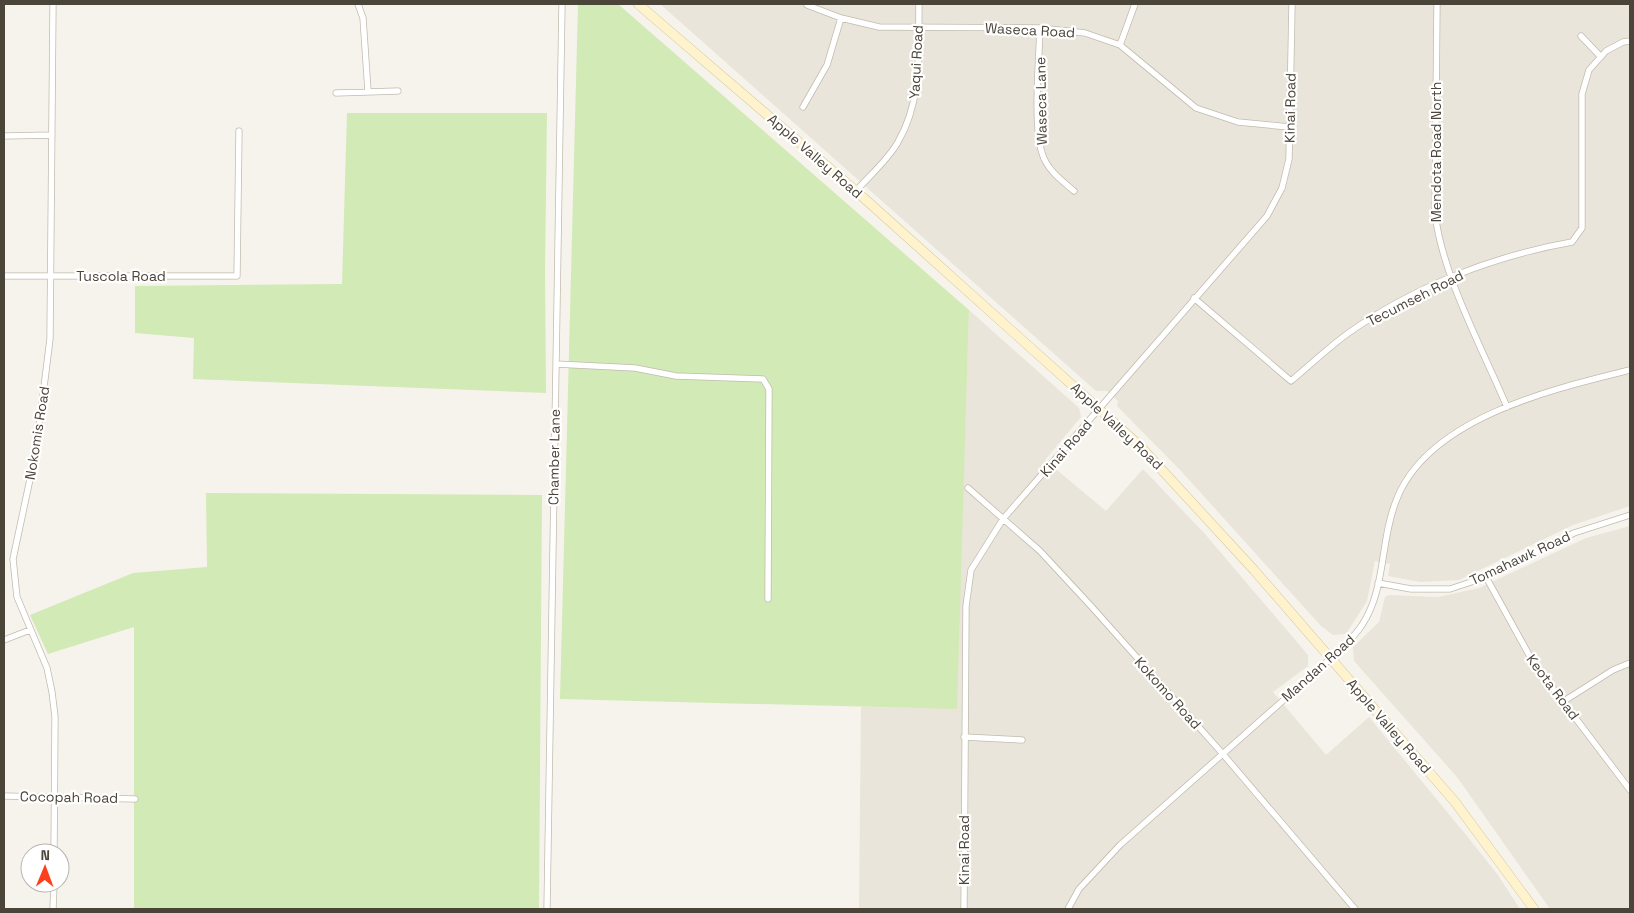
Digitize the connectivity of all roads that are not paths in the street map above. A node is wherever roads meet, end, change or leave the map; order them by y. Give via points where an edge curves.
1 (53, 4) edge
2 (358, 4) edge
3 (562, 4) edge
4 (638, 4) edge
5 (919, 4) edge
6 (1135, 4) edge
7 (1292, 4) edge
8 (1436, 4) edge
9 (807, 5) edge
10 (841, 18) junction
11 (919, 27) junction
12 (1040, 28) junction
13 (1580, 36) dead end
14 (1630, 41) edge
15 (1120, 45) junction
16 (1601, 57) junction
17 (368, 91) junction
18 (398, 91) dead end
19 (336, 93) dead end
20 (803, 107) dead end
21 (1289, 127) junction
22 (238, 131) dead end
23 (4, 136) edge
24 (52, 136) junction
25 (856, 191) junction
26 (1074, 191) dead end
27 (4, 276) edge
28 (49, 276) junction
29 (1451, 277) junction
30 (1194, 298) junction
31 (556, 364) junction
32 (1630, 370) edge
33 (1508, 407) junction
34 (1101, 409) junction
35 (968, 488) dead end
36 (1630, 515) edge
37 (1003, 519) junction
38 (1486, 577) junction
39 (1378, 583) junction
40 (768, 599) dead end
41 (30, 630) junction
42 (4, 640) edge
43 (1331, 658) junction
44 (1630, 663) edge
45 (1564, 701) junction
46 (964, 737) junction
47 (1022, 740) dead end
48 (1222, 753) junction
49 (1630, 790) edge
50 (4, 796) edge
51 (55, 797) junction
52 (135, 798) dead end
53 (54, 843) edge
54 (54, 893) edge
55 (53, 909) edge
56 (547, 909) edge
57 (964, 909) edge
58 (1068, 909) edge
59 (1356, 909) edge
60 (1534, 909) edge

1 - 24 street, Nokomis Road
2 - 17 street via 363,18
3 - 31 street, Chamber Lane
4 - 25 main road, Apple Valley Road
5 - 11 street, Yaqui Road
6 - 15 street
7 - 21 street, Kinai Road
8 - 29 street, Mendota Road North via 1435,213 1438,236
9 - 10 street, Waseca Road
10 - 11 street, Waseca Road via 879,27
10 - 20 street via 827,65
11 - 12 street, Waseca Road
11 - 25 street, Yaqui Road via 913,111 898,144
12 - 15 street, Waseca Road via 1085,33
12 - 26 street, Waseca Lane via 1038,129 1042,154 1053,174
13 - 16 street
14 - 16 street, Tecumseh Road via 1606,51
15 - 21 street, Waseca Road via 1196,108 1238,122
16 - 29 street, Tecumseh Road via 1589,70 1582,94 1582,228 1572,242 1531,249
17 - 18 street
17 - 19 street
21 - 30 street, Kinai Road via 1289,159 1282,188 1267,216
22 - 28 street, Tuscola Road via 237,276
23 - 24 street
24 - 28 street, Nokomis Road
25 - 34 main road, Apple Valley Road
27 - 28 street, Tuscola Road
28 - 41 street, Nokomis Road via 50,339 46,382 36,451 13,559 17,597
29 - 30 street, Tecumseh Road via 1348,334 1291,380
29 - 33 street, Mendota Road North
30 - 34 street, Kinai Road
31 - 40 street via 635,368 676,376 763,379 769,389
31 - 56 street, Chamber Lane
32 - 33 street, Mandan Road
33 - 39 street, Mandan Road via 1437,446 1414,469 1396,500
34 - 37 street, Kinai Road
34 - 43 main road, Apple Valley Road via 1175,482
35 - 37 street, Kokomo Road
36 - 38 street, Tomahawk Road via 1574,533
37 - 46 street, Kinai Road via 971,570 966,606
37 - 48 street, Kokomo Road via 1040,550
38 - 39 street, Tomahawk Road via 1450,589 1411,589
38 - 45 street, Keota Road via 1533,662
39 - 43 street, Mandan Road via 1362,626
41 - 42 street
41 - 51 street, Nokomis Road via 47,668 52,692
43 - 48 street, Mandan Road
43 - 60 main road, Apple Valley Road via 1455,802
44 - 45 street
45 - 49 street, Keota Road
46 - 47 street
46 - 57 street, Kinai Road
48 - 58 street, Mandan Road via 1098,867 1079,889
48 - 59 street, Kokomo Road
50 - 51 street, Cocopah Road
51 - 52 street, Cocopah Road
51 - 53 street, Nokomis Road
54 - 55 street

